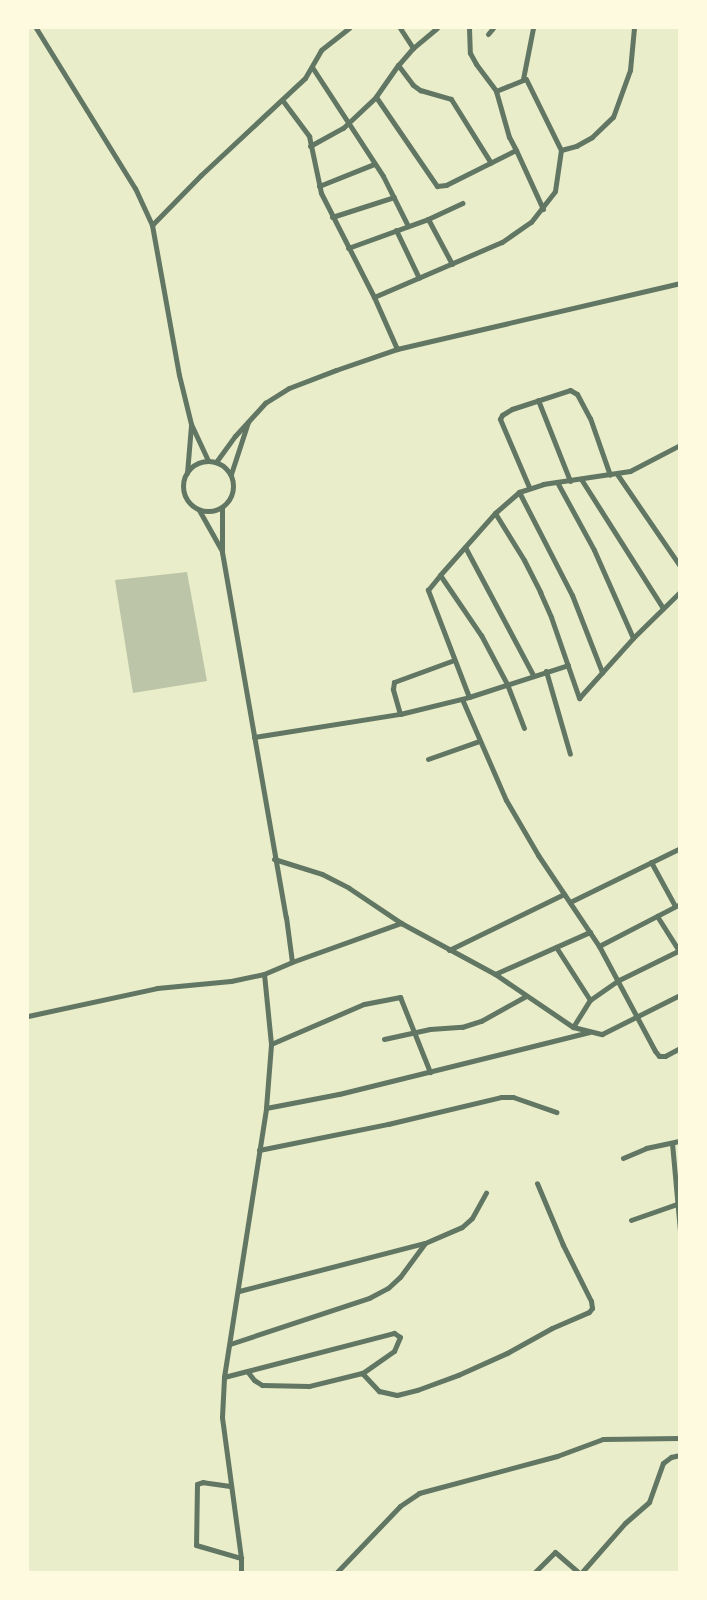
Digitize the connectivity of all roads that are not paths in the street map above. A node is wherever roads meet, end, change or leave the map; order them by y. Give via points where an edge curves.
1 (36, 28) edge
2 (349, 28) edge
3 (400, 28) edge
4 (436, 28) edge
5 (469, 28) edge
6 (493, 28) edge
7 (532, 28) edge
8 (634, 28) edge
9 (488, 34) dead end
10 (413, 48) junction
11 (398, 65) junction
12 (312, 68) junction
13 (523, 79) junction
14 (496, 91) junction
15 (376, 97) junction
16 (283, 100) junction
17 (348, 123) junction
18 (310, 146) junction
19 (516, 150) junction
20 (561, 150) junction
21 (491, 163) junction
22 (374, 164) junction
23 (318, 186) junction
24 (394, 197) junction
25 (463, 203) dead end
26 (543, 209) junction
27 (332, 218) junction
28 (428, 219) junction
29 (152, 225) junction
30 (408, 226) junction
31 (396, 230) junction
32 (348, 248) junction
33 (452, 264) junction
34 (419, 278) junction
35 (678, 285) edge
36 (374, 297) junction
37 (397, 349) junction
38 (538, 400) junction
39 (249, 419) junction
40 (191, 424) junction
41 (679, 445) edge
42 (208, 460) junction
43 (216, 462) junction
44 (187, 473) junction
45 (231, 474) junction
46 (614, 475) junction
47 (581, 479) junction
48 (570, 481) junction
49 (557, 482) junction
50 (529, 487) junction
51 (519, 492) junction
52 (222, 507) junction
53 (199, 510) junction
54 (495, 513) junction
55 (465, 548) junction
56 (222, 552) junction
57 (680, 566) edge
58 (440, 575) junction
59 (680, 592) edge
60 (663, 608) junction
61 (633, 638) junction
62 (454, 660) junction
63 (568, 665) junction
64 (546, 671) junction
65 (602, 672) junction
66 (533, 675) junction
67 (507, 684) junction
68 (469, 697) junction
69 (462, 699) junction
70 (400, 714) junction
71 (524, 728) dead end
72 (254, 737) junction
73 (478, 741) junction
74 (570, 754) dead end
75 (428, 759) dead end
76 (680, 848) edge
77 (274, 859) junction
78 (652, 862) junction
79 (564, 894) junction
80 (570, 902) junction
81 (677, 905) edge
82 (657, 916) junction
83 (401, 923) junction
84 (590, 932) junction
85 (599, 946) junction
86 (556, 947) junction
87 (449, 950) junction
88 (679, 950) edge
89 (292, 962) junction
90 (264, 974) junction
91 (495, 974) junction
92 (619, 980) junction
93 (526, 996) junction
94 (680, 996) edge
95 (590, 1000) junction
96 (28, 1016) edge
97 (636, 1018) junction
98 (573, 1027) junction
99 (589, 1032) junction
100 (415, 1033) junction
101 (384, 1039) dead end
102 (271, 1044) junction
103 (680, 1048) edge
104 (430, 1072) junction
105 (266, 1108) junction
106 (556, 1112) dead end
107 (680, 1141) edge
108 (672, 1143) junction
109 (259, 1150) junction
110 (623, 1158) dead end
111 (537, 1183) dead end
112 (486, 1193) dead end
113 (678, 1204) edge
114 (631, 1220) dead end
115 (680, 1231) edge
116 (425, 1243) junction
117 (239, 1291) junction
118 (230, 1344) junction
119 (247, 1371) junction
120 (362, 1373) junction
121 (224, 1377) junction
122 (680, 1438) edge
123 (680, 1454) edge
124 (230, 1486) junction
125 (241, 1558) junction
126 (241, 1572) edge
127 (337, 1572) edge
128 (535, 1572) edge
129 (580, 1572) edge

1 - 29 street via 135,188
2 - 12 street via 327,42
3 - 10 street
4 - 10 street
5 - 14 street via 470,53
6 - 9 street
7 - 13 street
8 - 20 street via 630,70 613,117 592,138
10 - 11 street
11 - 15 street
11 - 21 street via 420,90 452,99
12 - 16 street
12 - 17 street
13 - 14 street
13 - 20 street via 529,81
14 - 19 street
15 - 17 street
15 - 21 street via 437,186 446,185
16 - 18 street via 305,129
16 - 29 street
17 - 18 street
17 - 22 street
18 - 23 street
19 - 21 street
19 - 26 street
20 - 26 street via 555,191
22 - 23 street
22 - 24 street
23 - 27 street
24 - 27 street
24 - 30 street
25 - 28 street
26 - 33 street via 521,230 502,242
27 - 32 street
28 - 30 street
28 - 33 street
29 - 40 street
30 - 31 street
31 - 32 street
31 - 34 street
32 - 36 street
33 - 34 street
34 - 36 street
35 - 37 street
36 - 37 street
37 - 39 street via 289,388 265,403
38 - 46 street via 570,390 577,394
38 - 48 street
38 - 50 street via 512,409 500,419
39 - 43 street
39 - 45 street
40 - 42 street
40 - 44 street
41 - 46 street via 630,471
42 - 43 street
42 - 44 street via 199,462
43 - 45 street
44 - 53 street via 183,488 185,496
45 - 52 street via 233,492
46 - 47 street
46 - 57 street
47 - 48 street
47 - 60 street
48 - 49 street
49 - 50 street
49 - 61 street via 594,550
50 - 51 street
51 - 54 street
51 - 65 street via 572,595
52 - 53 street
52 - 56 street
53 - 56 street
54 - 55 street
54 - 63 street via 540,592
55 - 58 street
55 - 66 street
56 - 72 street
58 - 62 street via 428,590
58 - 67 street via 481,636
59 - 60 street
60 - 61 street
61 - 65 street
62 - 68 street
62 - 70 street via 394,682
63 - 64 street
63 - 65 street via 579,698
64 - 66 street
64 - 74 street
66 - 67 street
67 - 68 street
67 - 71 street
68 - 69 street
69 - 70 street
69 - 73 street
70 - 72 street
72 - 77 street
73 - 75 street
73 - 79 street via 506,800
76 - 78 street
77 - 83 street via 336,880
77 - 89 street
78 - 80 street
78 - 81 street
79 - 80 street
79 - 87 street
80 - 84 street
81 - 82 street
82 - 85 street
82 - 88 street
83 - 87 street
83 - 89 street
84 - 85 street
84 - 86 street
85 - 92 street
86 - 91 street
86 - 95 street
87 - 91 street
88 - 92 street
89 - 90 street
90 - 96 street via 231,982 157,988
90 - 102 street
91 - 93 street
92 - 95 street
92 - 97 street
93 - 98 street
93 - 100 street via 481,1021 462,1027
94 - 97 street
95 - 98 street
97 - 99 street via 602,1034
97 - 103 street via 659,1056
98 - 99 street
99 - 104 street
100 - 101 street
100 - 102 street via 400,997 364,1004
100 - 104 street
102 - 105 street
104 - 105 street
105 - 109 street
106 - 109 street via 513,1097 502,1097
107 - 108 street
108 - 110 street via 646,1148
108 - 113 street
109 - 117 street via 241,1258
111 - 120 street via 591,1301 589,1312 507,1353 417,1390 397,1395 379,1391
112 - 116 street via 472,1218 462,1227
113 - 114 street
113 - 115 street
116 - 117 street
116 - 118 street via 400,1277 369,1298
117 - 118 street
118 - 121 street
119 - 120 street via 262,1385 309,1386
119 - 120 street via 394,1333 398,1335 400,1340 394,1350
119 - 121 street
121 - 124 street via 222,1417
122 - 127 street via 603,1439 557,1456 419,1493 400,1506
123 - 129 street via 664,1464 650,1502 625,1523
124 - 125 street
124 - 125 street via 197,1484 196,1545
125 - 126 street
128 - 129 street via 555,1552

